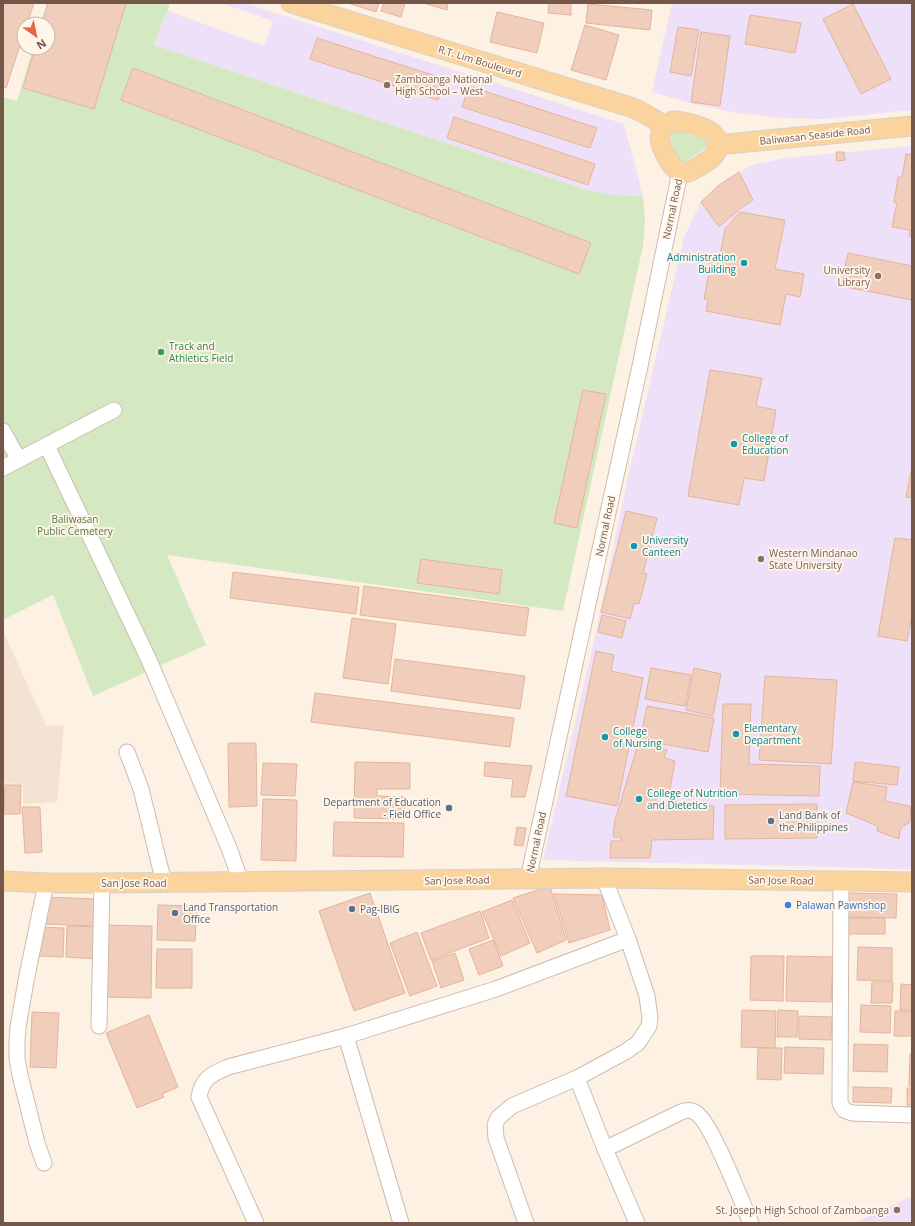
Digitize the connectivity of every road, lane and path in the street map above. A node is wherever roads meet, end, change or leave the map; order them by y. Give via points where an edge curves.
1 (291, 3) edge
2 (666, 126) junction
3 (912, 126) edge
4 (717, 145) junction
5 (680, 172) junction
6 (114, 410) dead end
7 (3, 431) edge
8 (47, 446) junction
9 (18, 460) junction
10 (3, 468) edge
11 (127, 752) dead end
12 (604, 878) junction
13 (528, 879) junction
14 (3, 881) edge
15 (841, 881) junction
16 (242, 882) junction
17 (912, 882) edge
18 (46, 883) junction
19 (102, 883) junction
20 (164, 883) junction
21 (628, 939) junction
22 (99, 1026) dead end
23 (346, 1036) junction
24 (577, 1078) junction
25 (912, 1115) edge
26 (605, 1149) junction
27 (44, 1163) dead end
28 (256, 1223) edge
29 (401, 1223) edge
30 (526, 1223) edge
31 (638, 1223) edge
32 (750, 1223) edge

1 - 2 main road, R.T. Lim Boulevard via 627,106
2 - 4 main road via 676,121 708,130 715,137
2 - 5 main road via 661,134 661,142 672,166
3 - 4 main road, Baliwasan Seaside Road
4 - 5 main road via 712,158 688,172
5 - 13 street, Normal Road
6 - 8 street
7 - 9 street
8 - 9 street
8 - 16 street via 149,660
9 - 10 street
11 - 20 street via 141,789
12 - 13 main road, San Jose Road
12 - 15 main road, San Jose Road
12 - 21 street
13 - 16 main road, San Jose Road
14 - 18 main road, San Jose Road
15 - 17 main road, San Jose Road
15 - 25 street via 840,1102 844,1110 852,1113
16 - 20 main road, San Jose Road
18 - 19 main road, San Jose Road
18 - 27 street via 26,981 17,1042 20,1075
19 - 20 main road, San Jose Road
19 - 22 street
21 - 23 street via 496,989
21 - 24 street via 647,996 649,1026 638,1043
23 - 28 street via 228,1067 212,1074 204,1082 199,1097
23 - 29 street
24 - 26 street
24 - 30 street via 512,1106 498,1118 495,1125 496,1138
26 - 31 street
26 - 32 street via 679,1113 687,1110 698,1113 712,1136

